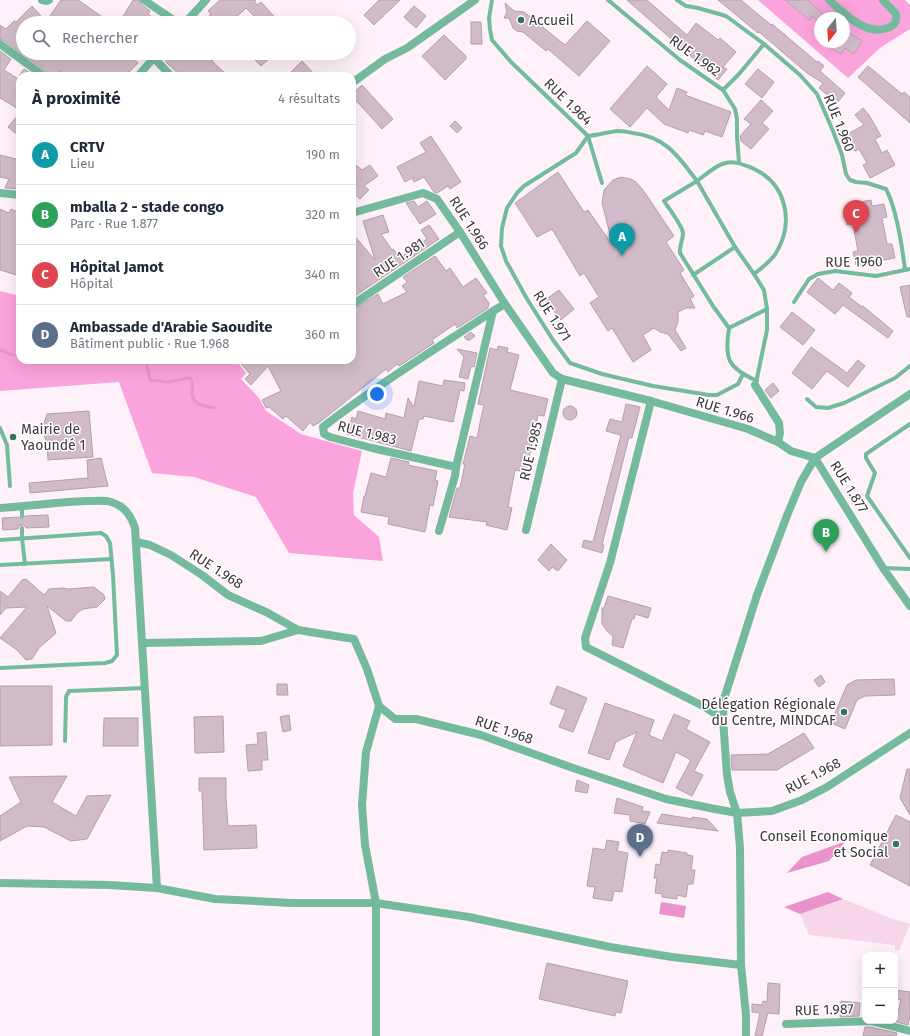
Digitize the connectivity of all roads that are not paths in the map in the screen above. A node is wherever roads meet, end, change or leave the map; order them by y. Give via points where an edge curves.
1 (42, 0) edge
2 (49, 0) edge
3 (144, 0) edge
4 (206, 0) edge
5 (475, 0) edge
6 (492, 0) edge
7 (608, 0) edge
8 (677, 0) edge
9 (829, 0) edge
10 (884, 0) edge
11 (168, 16) edge
12 (191, 16) edge
13 (0, 44) edge
14 (764, 44) junction
15 (16, 56) edge
16 (22, 60) edge
17 (152, 60) edge
18 (159, 60) edge
19 (38, 72) edge
20 (142, 72) edge
21 (168, 72) edge
22 (356, 80) edge
23 (723, 90) junction
24 (588, 136) junction
25 (739, 162) junction
26 (697, 181) junction
27 (602, 183) dead end
28 (0, 194) edge
29 (16, 195) edge
30 (356, 212) edge
31 (460, 232) junction
32 (735, 247) junction
33 (910, 269) edge
34 (905, 270) junction
35 (754, 274) junction
36 (693, 275) junction
37 (356, 301) edge
38 (794, 302) dead end
39 (505, 304) junction
40 (767, 308) junction
41 (493, 311) junction
42 (729, 328) junction
43 (910, 366) edge
44 (743, 374) junction
45 (562, 379) junction
46 (756, 383) junction
47 (910, 394) edge
48 (808, 399) dead end
49 (651, 401) junction
50 (910, 424) edge
51 (0, 428) edge
52 (778, 442) junction
53 (815, 458) junction
54 (456, 467) junction
55 (10, 486) dead end
56 (22, 507) junction
57 (0, 508) edge
58 (22, 516) dead end
59 (22, 528) dead end
60 (526, 530) dead end
61 (439, 531) dead end
62 (22, 538) junction
63 (0, 540) edge
64 (136, 542) junction
65 (910, 558) edge
66 (111, 559) junction
67 (25, 564) junction
68 (0, 565) edge
69 (883, 568) junction
70 (910, 569) edge
71 (910, 606) edge
72 (298, 630) junction
73 (143, 643) junction
74 (0, 668) edge
75 (145, 688) junction
76 (379, 706) junction
77 (723, 718) junction
78 (910, 733) edge
79 (65, 741) dead end
80 (737, 812) junction
81 (0, 883) edge
82 (157, 888) junction
83 (376, 903) junction
84 (741, 965) junction
85 (786, 1024) dead end
86 (910, 1031) edge
87 (376, 1036) edge
88 (746, 1036) edge

1 - 2 street
3 - 11 street
4 - 12 street
5 - 22 street
6 - 24 lane, RUE 1.964 via 489,18 492,40 511,62
7 - 23 lane, RUE 1.962 via 680,60
8 - 14 lane, RUE 1.960 via 686,6 726,16
9 - 10 street via 859,25 885,29 891,27 896,14
13 - 15 street
14 - 23 lane, RUE 1.962
14 - 34 lane, RUE 1.960 via 800,75 817,94 850,180 886,189 891,199
16 - 19 street
17 - 20 street
18 - 21 street
23 - 25 lane via 735,109
24 - 26 lane, RUE 1.964 via 619,131 654,138 679,158
24 - 27 lane
24 - 44 lane, RUE 1.971 via 576,153 517,193 507,208 502,228 501,246 506,261 553,340 570,363 602,374 709,396 717,395 738,384
25 - 26 lane via 722,164
25 - 35 lane via 768,178 780,192 786,210 780,245 770,260
26 - 32 lane
26 - 36 lane via 664,201 683,231 680,253
28 - 29 street
30 - 31 street, RUE 1.966 via 423,194 437,199
31 - 37 street, RUE 1.981
31 - 39 street, RUE 1.966
32 - 35 lane
32 - 36 lane
33 - 34 lane
34 - 38 lane, RUE 1960 via 876,276 835,272 818,274 809,279
35 - 40 lane via 764,290
36 - 42 lane
39 - 41 street, RUE 1.983
39 - 45 street, RUE 1.966 via 553,373
40 - 42 lane
40 - 46 lane via 767,330
41 - 54 street
41 - 54 street, RUE 1.983 via 394,376 323,427 324,434 330,437
42 - 44 lane via 726,346 728,359
43 - 48 lane via 894,378 844,403 828,408 816,407
44 - 46 lane
45 - 49 street, RUE 1.966
45 - 60 street, RUE 1.985
46 - 52 street via 779,423
47 - 53 street, RUE 1.877
49 - 52 street, RUE 1.966 via 748,429
49 - 77 street via 610,563 585,638 586,647
50 - 65 lane via 866,454 866,458 875,473 867,496
51 - 55 lane via 8,445
52 - 53 street, RUE 1.966 via 791,451
53 - 69 street, RUE 1.877
53 - 77 street via 801,482 757,595 724,699
54 - 61 street
56 - 57 street
56 - 58 lane
56 - 64 street via 74,502 111,502 124,508 131,517
59 - 62 lane
62 - 63 lane
62 - 66 lane via 100,533 110,542
62 - 67 lane
64 - 72 street, RUE 1.968 via 150,545 171,555 228,595
64 - 73 street
66 - 67 lane
66 - 74 lane via 117,655 112,661
67 - 68 lane
69 - 70 lane
69 - 71 street, RUE 1.877
72 - 73 street via 261,641
72 - 76 street, RUE 1.968 via 354,639
73 - 75 street
75 - 79 lane via 69,691 66,701
75 - 82 street
76 - 80 street, RUE 1.968 via 395,719 416,719 481,735 666,799
76 - 83 street via 366,752 362,805 365,845
77 - 80 street via 727,775
78 - 80 street, RUE 1.968 via 827,787 802,800 772,810
80 - 84 street via 740,848
81 - 82 street
82 - 83 street via 229,900
83 - 84 street via 469,917 610,947
83 - 87 street
84 - 88 street
85 - 86 street, RUE 1.987 via 871,1021

